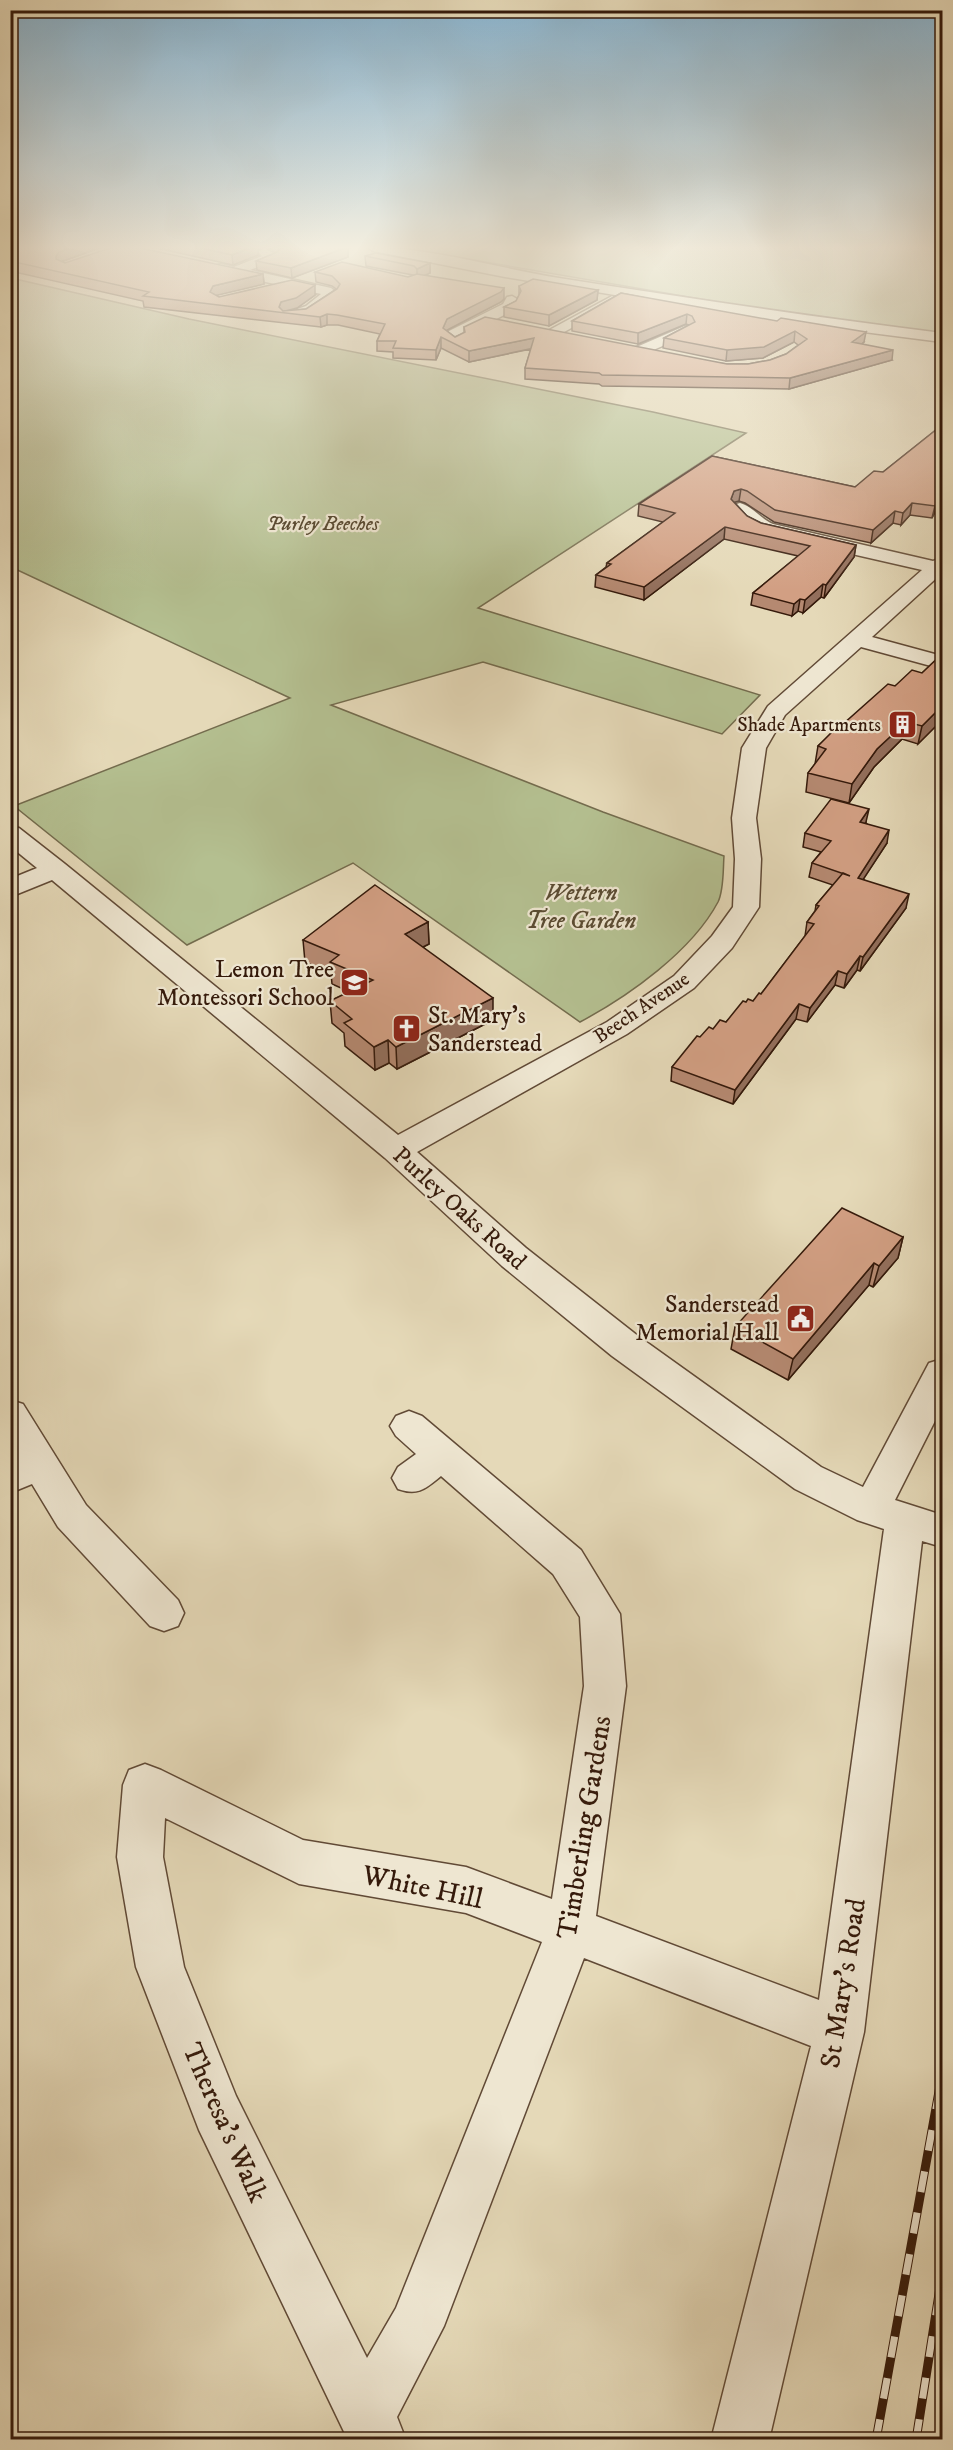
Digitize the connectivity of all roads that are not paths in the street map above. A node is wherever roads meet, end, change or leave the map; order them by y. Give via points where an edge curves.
1 (740, 509) edge
2 (940, 565) edge
3 (857, 639) junction
4 (942, 663) edge
5 (10, 832) edge
6 (56, 869) junction
7 (10, 889) edge
8 (396, 1150) junction
9 (942, 1373) edge
10 (10, 1414) edge
11 (409, 1426) dead end
12 (25, 1470) edge
13 (906, 1520) edge
14 (164, 1613) dead end
15 (145, 1785) joint
16 (571, 1930) junction
17 (839, 2032) junction
18 (372, 2427) edge
19 (740, 2439) edge

1 - 2 street via 767,529
2 - 3 street, Beech Avenue
3 - 4 street
3 - 8 street, Beech Avenue via 776,711 754,748 744,818 748,859 746,907 722,942 684,982 617,1028
5 - 6 street, Purley Oaks Road
6 - 7 street
6 - 8 street, Purley Oaks Road
8 - 13 street, Purley Oaks Road via 514,1257 625,1346 808,1478
9 - 13 street
10 - 12 street
11 - 16 street, Timberling Gardens via 427,1466 567,1562 600,1614 605,1686
12 - 14 street
13 - 17 street, St Mary's Road
15 - 16 street, White Hill via 299,1862 466,1890
15 - 18 street, Theresa's Walk via 140,1857 160,1967 217,2112
16 - 17 street, White Hill
16 - 18 street, Timberling Gardens via 416,2326
17 - 19 street, St Mary's Road

